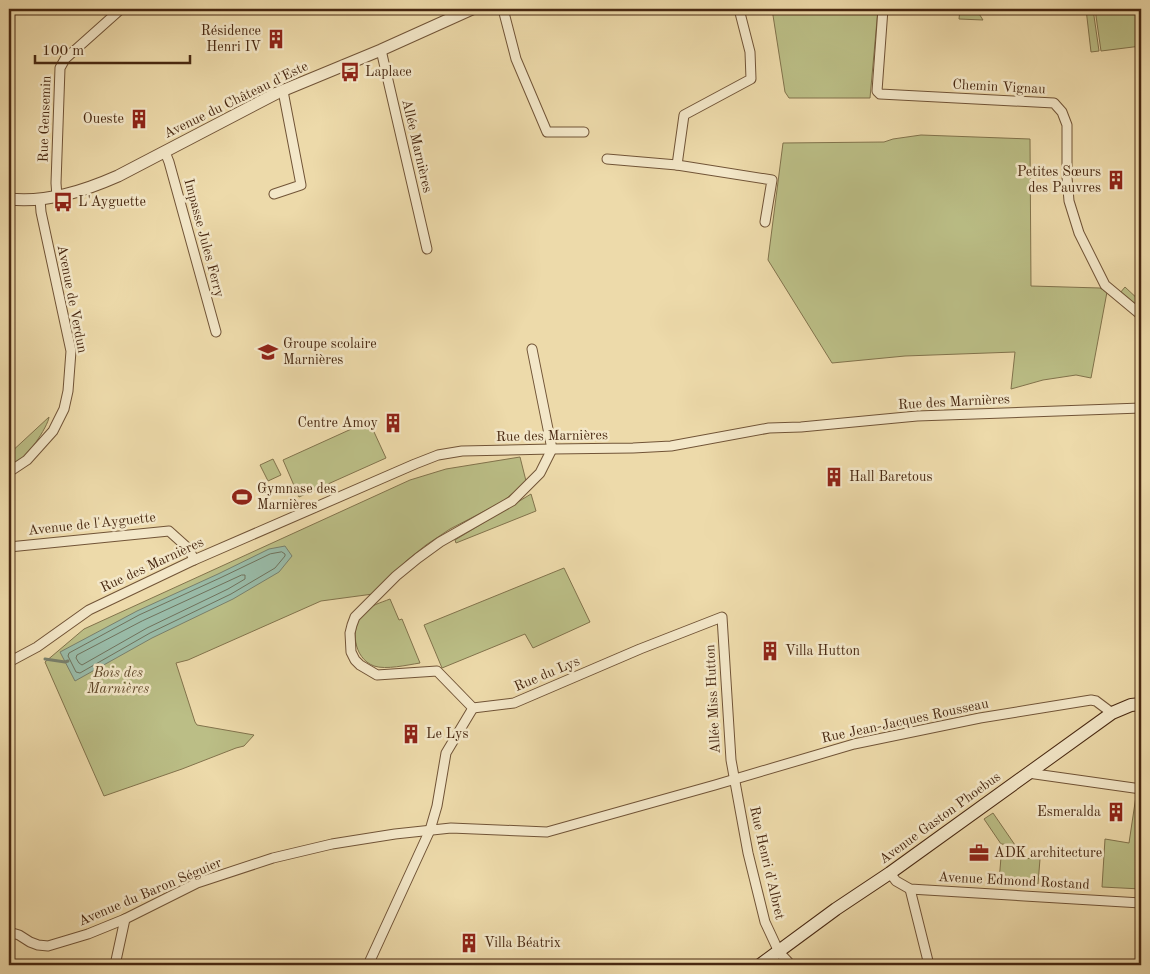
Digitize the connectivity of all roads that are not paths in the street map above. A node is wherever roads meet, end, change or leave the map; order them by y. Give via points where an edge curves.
1 (122, 9) edge
2 (472, 9) edge
3 (502, 9) edge
4 (739, 9) edge
5 (884, 9) edge
6 (381, 50) junction
7 (284, 90) junction
8 (584, 132) dead end
9 (164, 152) junction
10 (607, 159) dead end
11 (678, 165) junction
12 (274, 194) dead end
13 (57, 196) junction
14 (9, 199) edge
15 (40, 199) junction
16 (766, 222) dead end
17 (427, 249) dead end
18 (1141, 315) edge
19 (216, 332) dead end
20 (532, 349) dead end
21 (1141, 408) edge
22 (552, 449) junction
23 (9, 472) edge
24 (9, 547) edge
25 (194, 560) junction
26 (722, 617) joint
27 (9, 662) edge
28 (1141, 704) edge
29 (473, 708) junction
30 (1112, 713) junction
31 (1028, 773) junction
32 (734, 779) junction
33 (1141, 789) edge
34 (430, 830) junction
35 (890, 873) junction
36 (910, 889) junction
37 (1141, 903) edge
38 (125, 919) junction
39 (9, 932) edge
40 (779, 952) junction
41 (115, 965) edge
42 (368, 965) edge
43 (760, 965) edge
44 (791, 965) edge
45 (929, 965) edge

1 - 13 street, Rue Gensemin via 65,59 60,68
2 - 6 street, Avenue du Château d'Este
3 - 8 street via 516,59 546,132
4 - 11 street via 750,52 751,79 684,114
5 - 18 street, Chemin Vignau via 877,91 880,94 1054,104 1062,112 1067,124 1069,201 1079,233 1105,285
6 - 7 street, Avenue du Château d'Este
6 - 17 street, Allée Marnières
7 - 9 street, Avenue du Château d'Este
7 - 12 street via 301,185
9 - 13 street, Avenue du Château d'Este via 103,183
9 - 19 street, Impasse Jules Ferry
10 - 11 street
11 - 16 street via 772,180
13 - 15 street, Avenue du Château d'Este
14 - 15 street, Avenue du Château d'Este
15 - 23 street, Avenue de Verdun via 71,351 68,391 64,409 53,431 27,460
20 - 22 street
21 - 22 street, Rue des Marnières via 917,416 769,428 671,446
22 - 25 street, Rue des Marnières via 462,451 438,455
22 - 29 street via 540,473 512,501 418,558 361,611 352,625 351,652 355,660 369,670 377,675 437,671
24 - 25 street, Avenue de l'Ayguette via 169,531 189,549
25 - 27 street, Rue des Marnières via 89,610 37,647
26 - 29 street, Rue du Lys via 514,703
26 - 32 street, Allée Miss Hutton
28 - 30 main road, Avenue Gaston Phoebus
29 - 34 street via 446,753 438,806
30 - 31 main road, Avenue Gaston Phoebus
30 - 32 street, Rue Jean-Jacques Rousseau via 1091,700 980,718 854,744
31 - 33 street
31 - 35 main road, Avenue Gaston Phoebus
32 - 34 street, Rue Jean-Jacques Rousseau via 547,832
32 - 40 street, Rue Henri d'Albret via 757,895
34 - 38 street, Avenue du Baron Séguier via 332,844 272,858 197,883
34 - 42 street
35 - 36 street
35 - 40 main road, Avenue Gaston Phoebus
36 - 37 street, Avenue Edmond Rostand
36 - 45 street
38 - 39 street, Avenue du Baron Séguier via 48,946
38 - 41 street
40 - 43 main road, Avenue Gaston Phoebus
40 - 44 street, Rue Henri d'Albret

